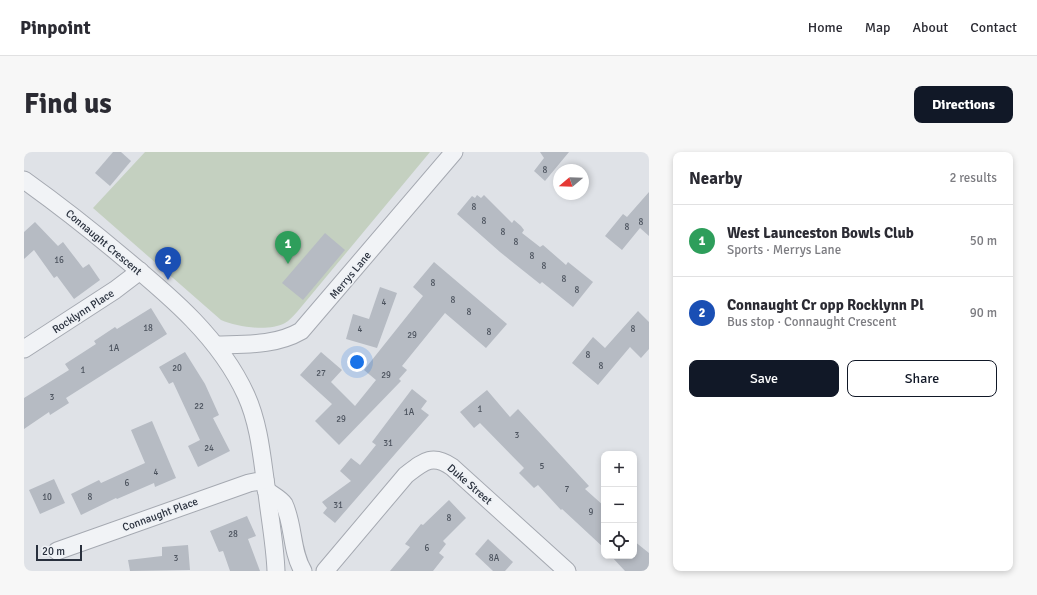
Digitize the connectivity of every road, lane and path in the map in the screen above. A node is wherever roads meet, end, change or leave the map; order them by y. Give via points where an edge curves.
1 (454, 152) edge
2 (24, 180) edge
3 (140, 271) junction
4 (216, 346) junction
5 (24, 348) edge
6 (266, 485) junction
7 (57, 551) dead end
8 (276, 571) edge
9 (303, 571) edge
10 (324, 571) edge
11 (567, 571) edge

1 - 4 street, Merrys Lane via 301,331 272,342
2 - 3 street, Connaught Crescent via 69,212
3 - 4 street, Connaught Crescent via 185,311
3 - 5 street, Rocklynn Place via 115,290
4 - 6 street, Connaught Crescent via 246,396 257,427
6 - 7 street, Connaught Place via 249,482
6 - 8 street, Connaught Crescent
6 - 9 street via 283,503 292,530 298,562
10 - 11 street, Duke Street via 406,476 420,464 432,459 444,461 452,467

